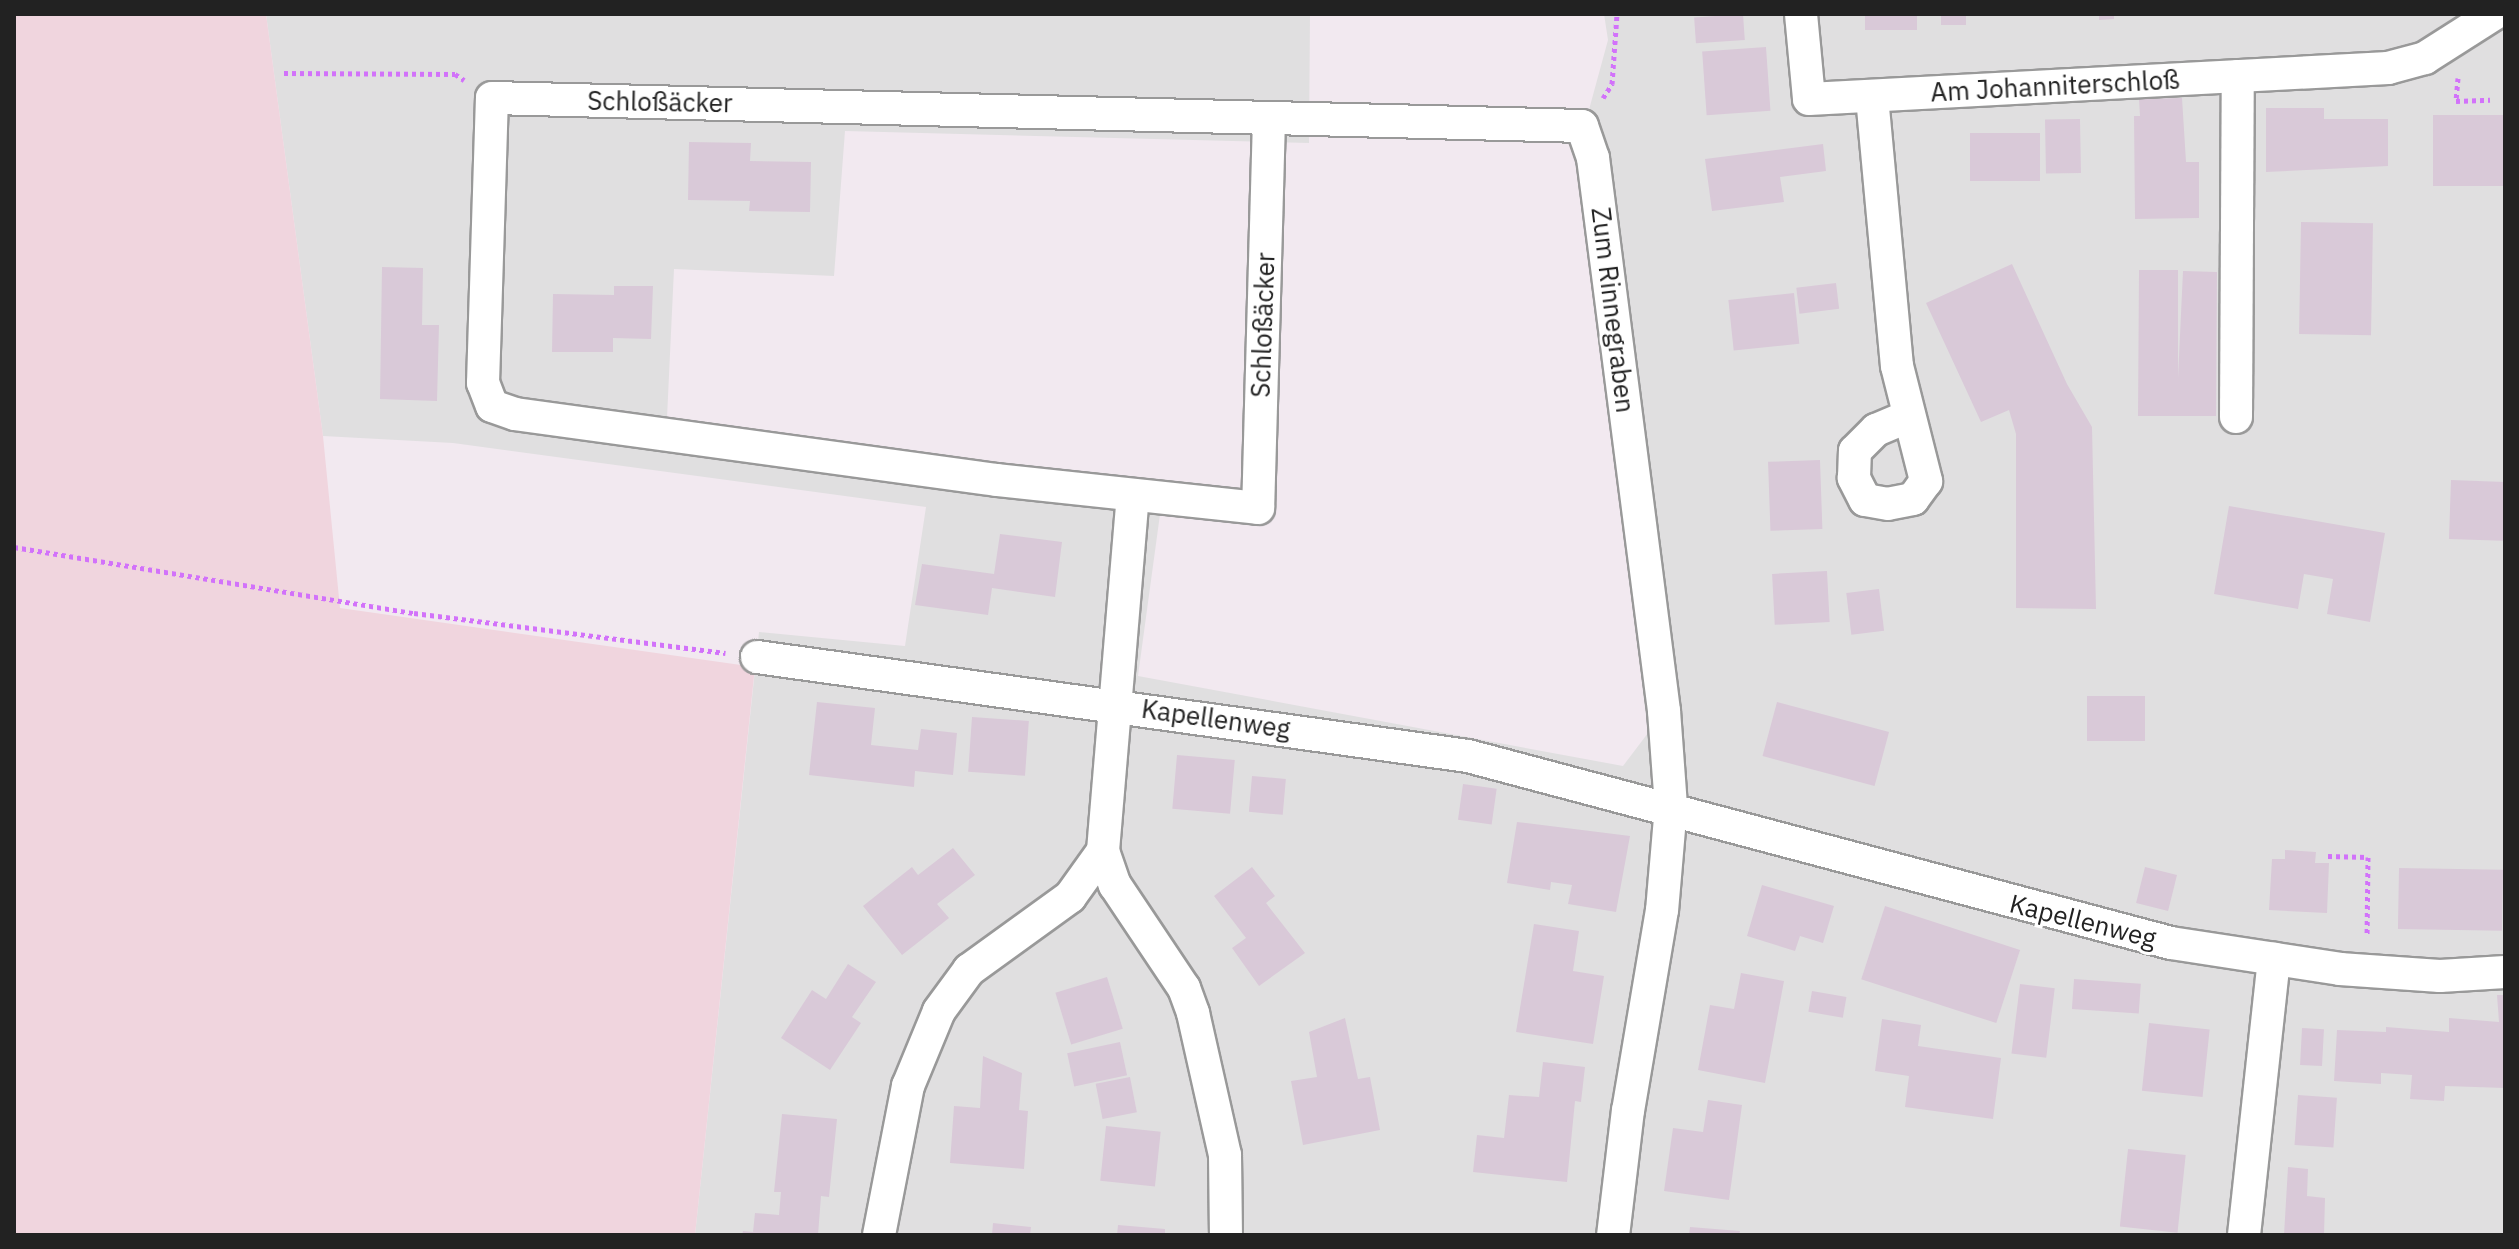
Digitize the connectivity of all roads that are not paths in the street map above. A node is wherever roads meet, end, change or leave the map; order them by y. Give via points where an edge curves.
1 (1801, 14) edge
2 (2494, 14) edge
3 (2238, 76) junction
4 (1872, 97) junction
5 (1269, 119) junction
6 (1909, 416) dead end
7 (2236, 417) dead end
8 (1133, 495) junction
9 (757, 657) road end
10 (1116, 704) junction
11 (1671, 806) junction
12 (1103, 851) junction
13 (2274, 959) junction
14 (2505, 972) edge
15 (879, 1235) edge
16 (1226, 1235) edge
17 (1613, 1235) edge
18 (2244, 1235) edge

1 - 4 street, Am Johanniterschloß via 1809,99
2 - 3 street, Am Johanniterschloß via 2441,50 2388,68
3 - 4 street, Am Johanniterschloß
3 - 7 street
4 - 6 street via 1897,366
5 - 8 street, Schloßäcker via 1258,508
5 - 8 street, Schloßäcker via 492,98 483,383 492,406 515,414
5 - 11 street, Zum Rinnegraben via 1582,126 1593,158 1664,711
8 - 10 street
9 - 10 street, Kapellenweg
10 - 11 street, Kapellenweg via 1468,756
10 - 12 street
11 - 13 street, Kapellenweg via 1988,897 2171,943
11 - 17 street via 1662,910
12 - 15 street via 1070,897 969,970 939,1011 908,1086
12 - 16 street via 1115,885 1176,974 1193,1013 1225,1155
13 - 14 street, Kapellenweg via 2440,976
13 - 18 street

